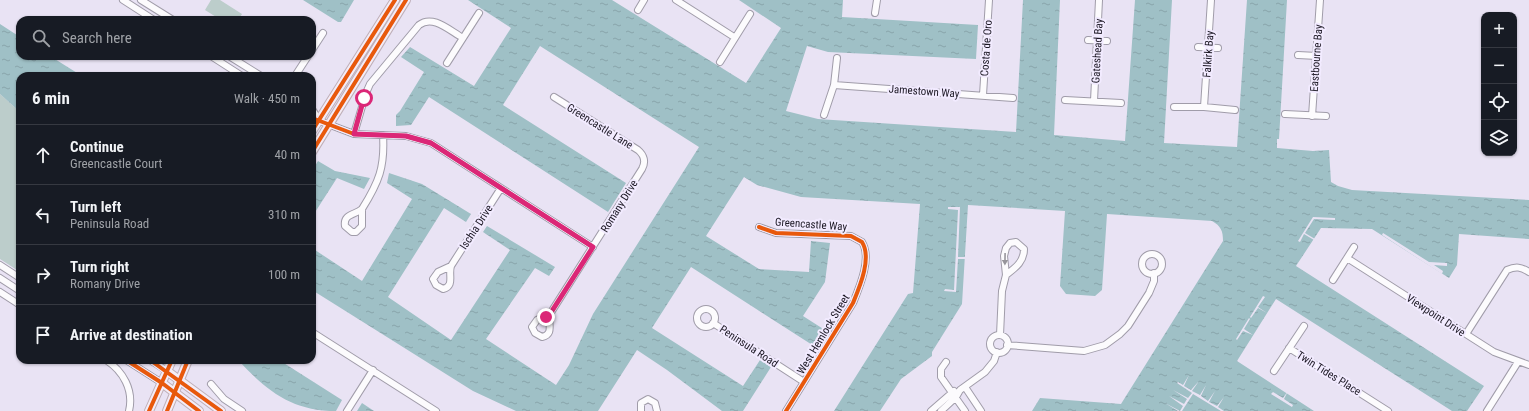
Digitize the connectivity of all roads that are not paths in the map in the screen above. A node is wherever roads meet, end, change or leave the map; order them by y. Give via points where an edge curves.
1 (123, 0) edge
2 (142, 0) edge
3 (395, 0) edge
4 (406, 0) edge
5 (644, 0) edge
6 (676, 0) edge
7 (877, 0) edge
8 (989, 0) edge
9 (1099, 0) edge
10 (1211, 0) edge
11 (1320, 0) edge
12 (149, 5) junction
13 (638, 10) dead end
14 (144, 13) junction
15 (480, 13) dead end
16 (875, 13) dead end
17 (750, 14) dead end
18 (148, 16) edge
19 (167, 16) edge
20 (323, 33) dead end
21 (734, 37) junction
22 (463, 38) junction
23 (1088, 40) dead end
24 (1098, 40) junction
25 (1107, 41) dead end
26 (316, 44) edge
27 (1198, 47) dead end
28 (1208, 47) junction
29 (1218, 48) dead end
30 (1298, 55) dead end
31 (1316, 56) junction
32 (838, 58) dead end
33 (217, 60) edge
34 (235, 60) edge
35 (305, 60) edge
36 (720, 62) dead end
37 (447, 63) dead end
38 (250, 70) joint
39 (236, 72) edge
40 (254, 72) edge
41 (298, 72) edge
42 (834, 85) junction
43 (983, 95) junction
44 (554, 97) dead end
45 (1013, 98) dead end
46 (1064, 100) dead end
47 (1094, 101) junction
48 (1121, 104) dead end
49 (1174, 107) dead end
50 (1204, 107) junction
51 (1235, 110) dead end
52 (1285, 114) dead end
53 (824, 115) dead end
54 (1312, 116) junction
55 (1326, 116) dead end
56 (316, 119) edge
57 (329, 125) junction
58 (354, 134) junction
59 (383, 135) junction
60 (316, 146) edge
61 (644, 158) joint
62 (501, 188) junction
63 (362, 209) dead end
64 (759, 227) dead end
65 (861, 240) joint
66 (593, 247) junction
67 (1354, 248) dead end
68 (1347, 258) junction
69 (0, 265) edge
70 (451, 266) dead end
71 (1529, 272) edge
72 (1154, 274) dead end
73 (16, 275) edge
74 (1006, 275) junction
75 (0, 278) edge
76 (1334, 280) dead end
77 (16, 288) edge
78 (0, 292) edge
79 (16, 302) edge
80 (550, 314) dead end
81 (713, 323) dead end
82 (1304, 326) dead end
83 (316, 334) edge
84 (1466, 334) junction
85 (1000, 335) junction
86 (1007, 345) junction
87 (1289, 348) junction
88 (998, 352) junction
89 (946, 362) dead end
90 (1518, 362) junction
91 (112, 364) edge
92 (132, 364) edge
93 (156, 364) edge
94 (170, 364) edge
95 (186, 364) edge
96 (1529, 365) edge
97 (373, 370) junction
98 (167, 371) junction
99 (1274, 372) dead end
100 (179, 380) junction
101 (804, 382) junction
102 (162, 383) junction
103 (211, 384) dead end
104 (962, 388) junction
105 (952, 391) junction
106 (174, 393) junction
107 (956, 397) junction
108 (129, 411) edge
109 (148, 411) edge
110 (167, 411) edge
111 (198, 411) edge
112 (220, 411) edge
113 (242, 411) edge
114 (347, 411) edge
115 (436, 411) edge
116 (641, 411) edge
117 (657, 411) edge
118 (786, 411) edge
119 (931, 411) edge
120 (941, 411) edge
121 (965, 411) edge
122 (981, 411) edge
123 (1388, 411) edge
124 (1487, 411) edge

1 - 14 street
2 - 12 street
3 - 56 main road
4 - 57 main road
5 - 13 street
6 - 21 street
7 - 16 street
8 - 43 street, Costa de Oro
9 - 24 street, Gateshead Bay
10 - 28 street, Falkirk Bay
11 - 31 street, Eastbourne Bay
12 - 14 street
12 - 19 street
14 - 18 street
15 - 22 street
17 - 21 street
20 - 26 street
21 - 36 street
22 - 37 street
22 - 58 street via 435,22 419,25 370,84
23 - 24 street
24 - 25 street
24 - 47 street, Gateshead Bay
27 - 28 street
28 - 29 street
28 - 50 street, Falkirk Bay
30 - 31 street
31 - 54 street, Eastbourne Bay
32 - 42 street
33 - 39 street
34 - 38 street
35 - 41 street
38 - 40 street
42 - 43 street, Jamestown Way
42 - 53 street
43 - 45 street, Jamestown Way
44 - 61 street, Greencastle Lane via 638,150
46 - 47 street
47 - 48 street
49 - 50 street
50 - 51 street
52 - 54 street
54 - 55 street
56 - 57 street
57 - 58 street
57 - 60 main road
58 - 59 street
59 - 62 street via 406,136 431,143
59 - 63 street via 384,158 381,173
61 - 66 street, Romany Drive via 642,169
62 - 66 street
62 - 70 street, Ischia Drive
64 - 65 street, Greencastle Way via 776,233 852,236
65 - 101 street, West Hemlock Street via 866,252 860,287 846,316
66 - 80 street, Romany Drive
67 - 68 street
68 - 76 street
68 - 84 street, Viewpoint Drive
69 - 73 street
71 - 84 street via 1515,267 1507,270
72 - 86 street via 1149,293 1128,326 1105,345 1084,350
74 -> 74 street via 1024,256 1024,250 1016,242 1010,243 1006,248
74 - 85 street via 1002,291
75 - 77 street
78 - 79 street
81 - 101 street, Peninsula Road
82 - 87 street, Twin Tides Place
83 - 97 street
84 - 90 street, Viewpoint Drive via 1494,352
85 - 86 street via 1005,338
85 - 88 street via 992,338 990,344 992,349
86 - 88 street via 1005,350
87 - 99 street, Twin Tides Place
87 - 123 street, Twin Tides Place
88 - 104 street via 985,372
89 - 105 street via 941,369 942,377
90 - 96 street, Viewpoint Drive
90 - 124 street
91 - 108 street via 124,378 129,390
92 - 102 street
93 - 98 street
94 - 98 main road
95 - 100 main road
97 - 114 street
97 - 115 street
98 - 100 main road
98 - 102 main road
100 - 106 main road
100 - 112 main road
101 - 118 street, West Hemlock Street
102 - 106 main road
102 - 109 main road
103 - 113 street via 224,399
104 - 105 street
104 - 107 street
104 - 122 street
105 - 107 street
105 - 119 street
106 - 110 main road
106 - 111 main road
107 - 120 street
107 - 121 street
116 - 117 street via 641,403 648,399 655,403

